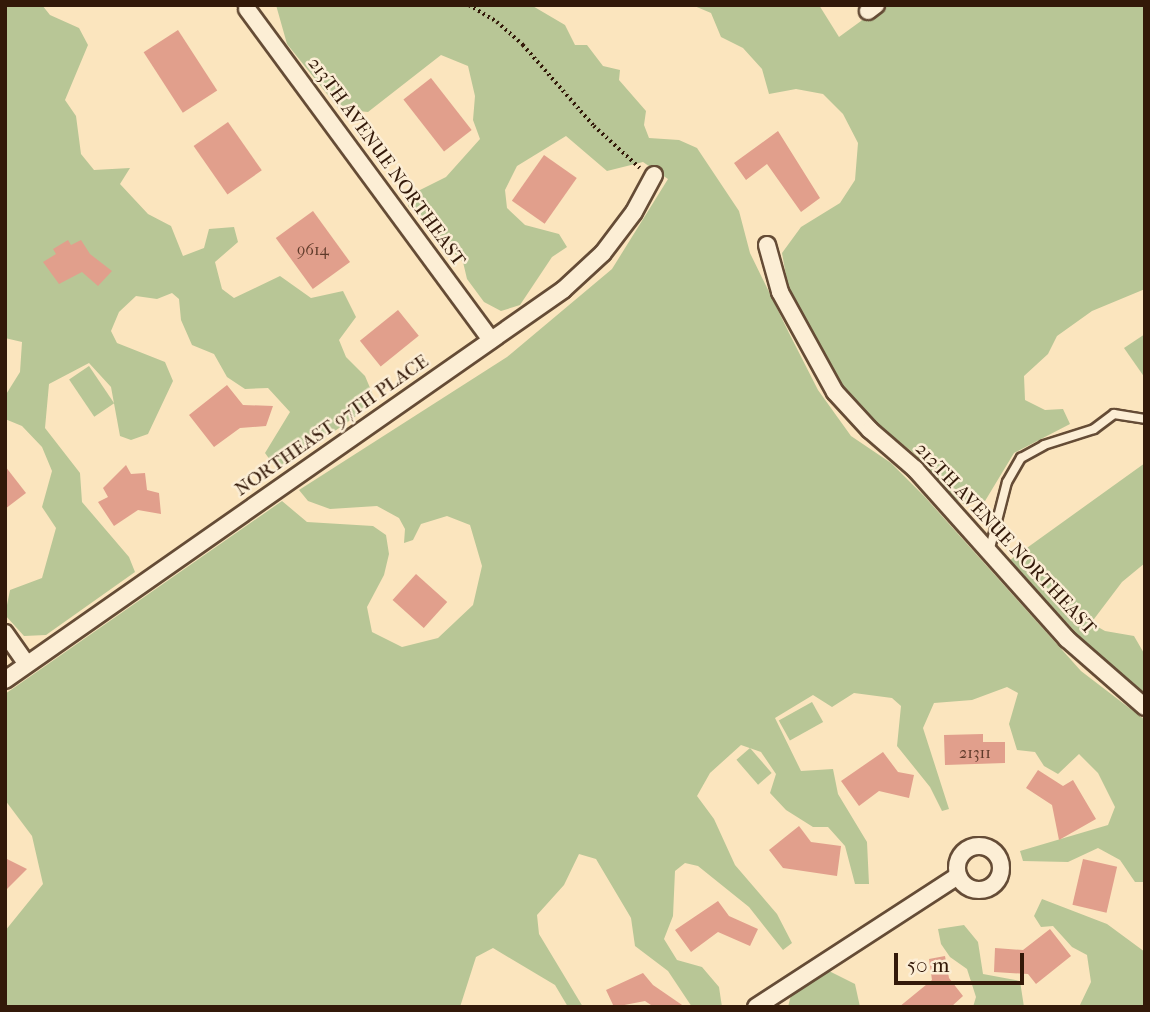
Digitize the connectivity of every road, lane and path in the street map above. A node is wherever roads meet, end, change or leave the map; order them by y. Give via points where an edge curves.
1 (468, 5) edge
2 (247, 9) dead end
3 (654, 175) joint
4 (767, 245) dead end
5 (491, 340) junction
6 (1145, 419) edge
7 (989, 552) junction
8 (5, 633) edge
9 (27, 664) junction
10 (5, 680) edge
11 (1145, 707) edge
12 (958, 876) dead end
13 (756, 1007) edge

1 - 3 path via 497,22 620,152
2 - 5 street, 213TH AVENUE NORTHEAST
3 - 5 street, NORTHEAST 97TH PLACE via 634,212 603,253 563,290
4 - 7 street, 212TH AVENUE NORTHEAST via 780,292 835,392 915,469
5 - 9 street, NORTHEAST 97TH PLACE
6 - 7 lane via 1114,414 1094,429 1044,445 1021,458 1007,482
7 - 11 street, 212TH AVENUE NORTHEAST via 1067,639
8 - 9 street
9 - 10 street, NORTHEAST 97TH PLACE
12 - 13 street

